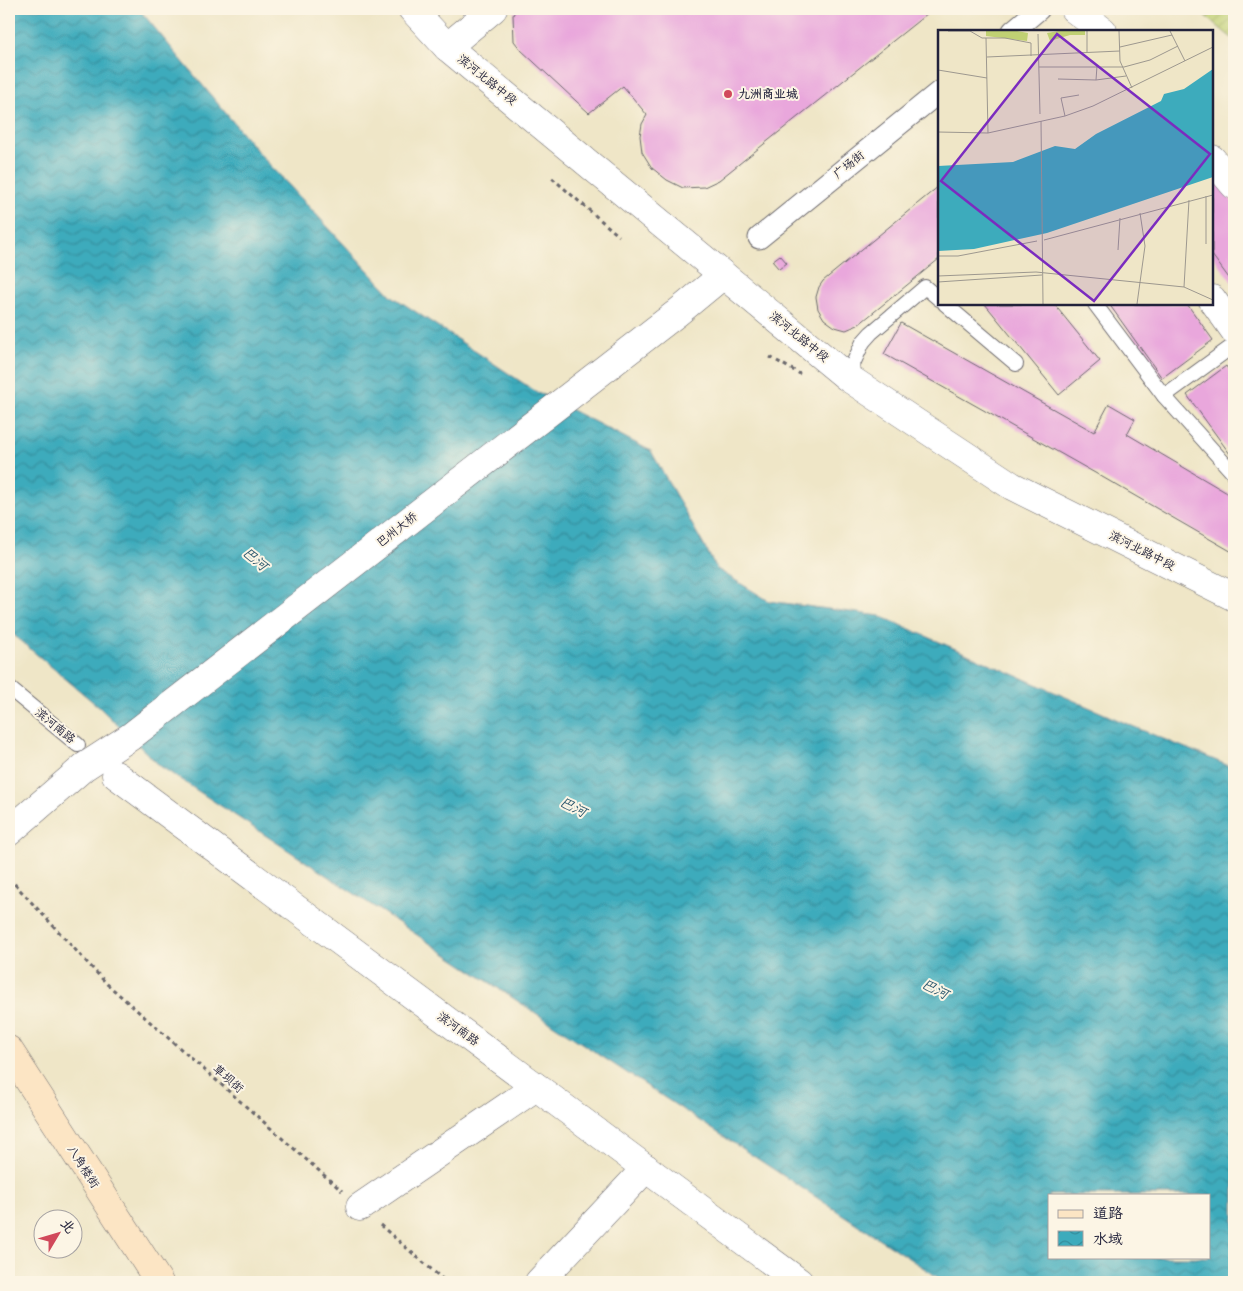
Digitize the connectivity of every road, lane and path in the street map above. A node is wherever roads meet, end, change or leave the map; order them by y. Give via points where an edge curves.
1 (412, 9) edge
2 (493, 9) edge
3 (1039, 9) edge
4 (1074, 9) edge
5 (1014, 30) edge
6 (1102, 30) edge
7 (447, 47) junction
8 (938, 93) edge
9 (1213, 160) edge
10 (552, 178) dead end
11 (1234, 185) edge
12 (619, 236) dead end
13 (759, 238) dead end
14 (723, 275) junction
15 (938, 298) edge
16 (1213, 300) edge
17 (946, 305) edge
18 (1096, 305) edge
19 (1234, 330) edge
20 (1234, 345) edge
21 (1016, 364) dead end
22 (847, 377) junction
23 (1164, 396) junction
24 (1234, 474) edge
25 (1234, 597) edge
26 (9, 688) edge
27 (78, 745) dead end
28 (115, 775) dead end
29 (9, 832) edge
30 (9, 878) edge
31 (9, 1050) edge
32 (536, 1087) junction
33 (646, 1168) junction
34 (360, 1207) junction
35 (159, 1282) edge
36 (446, 1282) edge
37 (539, 1282) edge
38 (799, 1282) edge

1 - 7 street, 滨河北路中段
2 - 7 street
3 - 5 street
4 - 6 street
7 - 14 street, 滨河北路中段
8 - 13 street, 广场街
9 - 11 street
10 - 12 path
14 - 22 street, 滨河北路中段
14 - 29 street, 巴州大桥 via 116,747 84,767
15 - 22 lane via 925,287 904,304 863,342
16 - 19 street
17 - 21 lane
18 - 23 lane
20 - 23 lane
22 - 25 street, 滨河北路中段 via 1012,486
23 - 24 lane
26 - 27 lane, 滨河南路
28 - 32 street, 滨河南路
30 - 34 path, 草坝街 via 107,984
31 - 35 main road, 八角楼街
32 - 33 street, 滨河南路
32 - 34 street
33 - 37 street
33 - 38 street, 滨河南路
34 - 36 path, 草坝街

